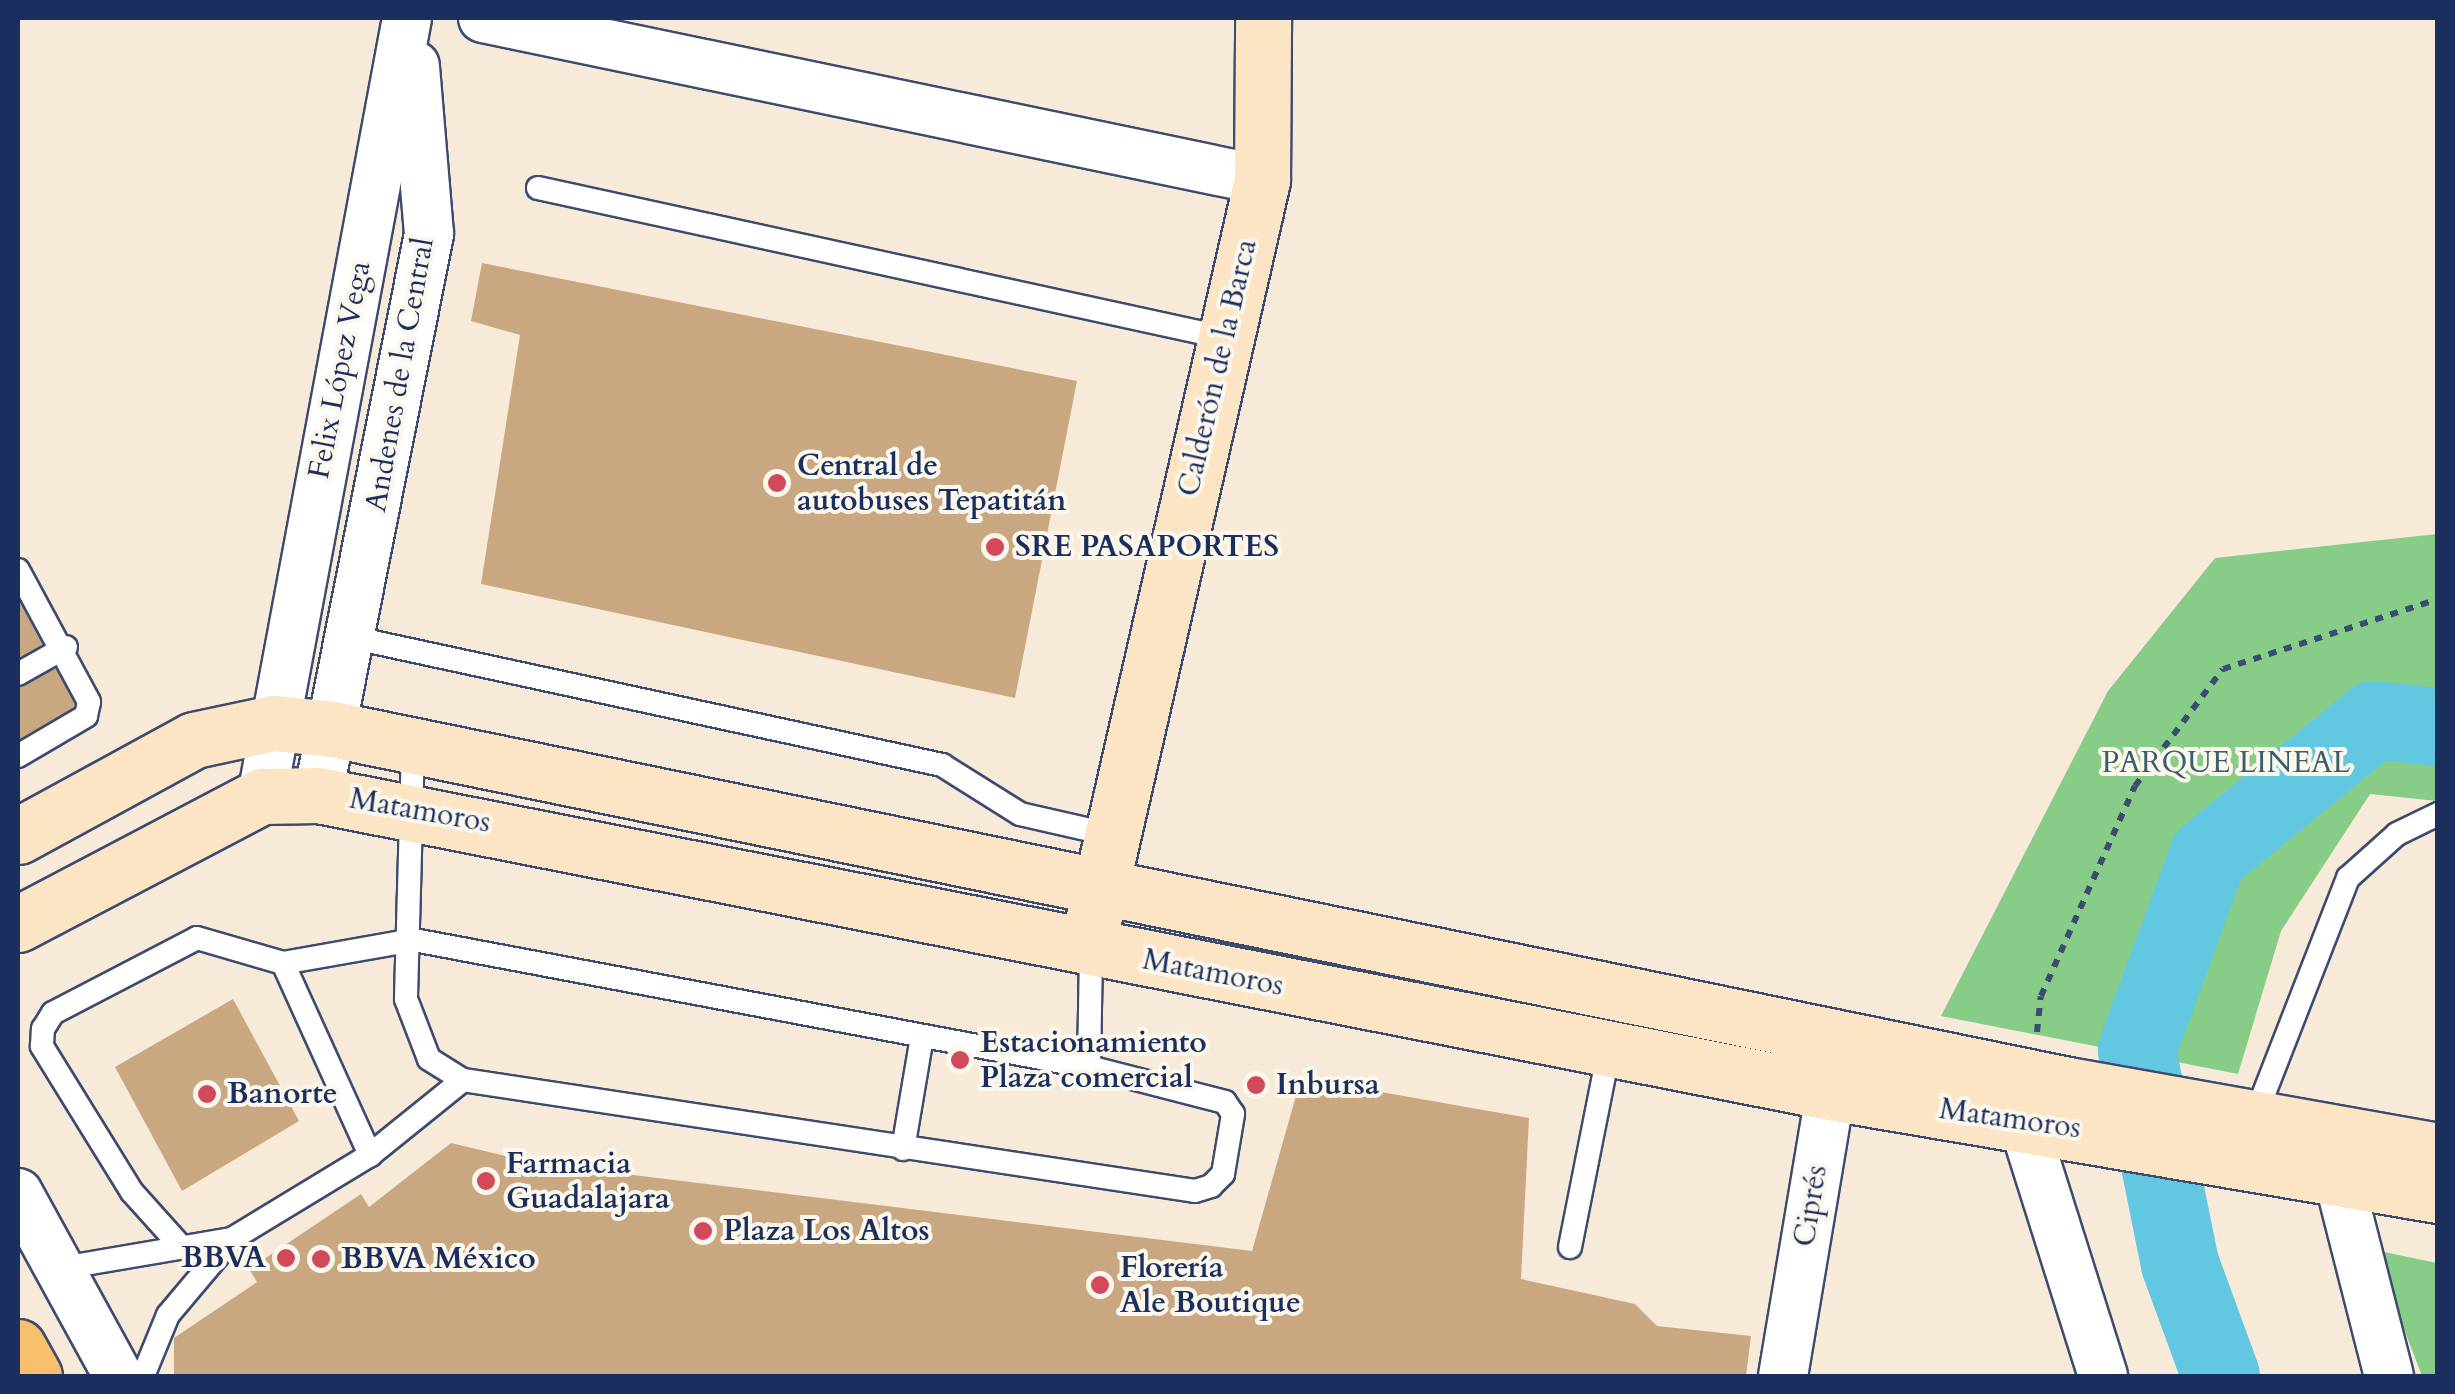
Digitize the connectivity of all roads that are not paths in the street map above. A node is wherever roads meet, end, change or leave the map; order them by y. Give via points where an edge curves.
1 (409, 18) edge
2 (483, 18) edge
3 (1264, 18) edge
4 (1262, 180) junction
5 (538, 188) dead end
6 (1226, 338) junction
7 (18, 570) edge
8 (350, 637) junction
9 (66, 647) junction
10 (18, 674) edge
11 (274, 723) junction
12 (332, 729) junction
13 (413, 746) junction
14 (18, 756) edge
15 (318, 795) junction
16 (262, 796) junction
17 (409, 806) junction
18 (2438, 814) edge
19 (1108, 834) junction
20 (18, 836) edge
21 (1096, 887) junction
22 (18, 924) edge
23 (414, 940) junction
24 (1091, 948) junction
25 (282, 962) junction
26 (1841, 1036) junction
27 (922, 1037) junction
28 (1608, 1050) junction
29 (1089, 1067) junction
30 (463, 1080) junction
31 (1830, 1092) junction
32 (2048, 1103) junction
33 (2254, 1119) junction
34 (2199, 1129) junction
35 (903, 1150) junction
36 (2438, 1151) edge
37 (370, 1155) junction
38 (2338, 1176) junction
39 (18, 1193) edge
40 (2438, 1196) edge
41 (232, 1239) junction
42 (177, 1242) junction
43 (1570, 1248) dead end
44 (56, 1268) junction
45 (18, 1347) edge
46 (34, 1376) edge
47 (118, 1376) edge
48 (143, 1376) edge
49 (1783, 1376) edge
50 (2103, 1376) edge
51 (2389, 1376) edge

1 - 8 street, Andenes de la Central via 428,234
1 - 11 street, Felix López Vega
2 - 4 street
3 - 4 street, Calderón de la Barca
4 - 6 street, Calderón de la Barca
5 - 6 lane
6 - 19 street, Calderón de la Barca
7 - 9 lane
8 - 12 street, Andenes de la Central
8 - 19 lane via 942,765 1020,814
9 - 10 lane
9 - 14 lane via 89,710
11 - 12 street, Matamoros
11 - 16 street, Felix López Vega
11 - 20 street, Matamoros via 194,740
12 - 13 street, Matamoros
12 - 15 street, Andenes de la Central
13 - 17 lane
13 - 21 street, Matamoros
15 - 16 street, Matamoros
15 - 17 street, Matamoros
16 - 22 street, Matamoros
17 - 23 lane
17 - 24 street, Matamoros
18 - 33 lane via 2397,834 2348,878
19 - 21 street, Calderón de la Barca
21 - 24 street, Calderón de la Barca
21 - 26 street, Matamoros
23 - 25 lane
23 - 27 lane
23 - 30 lane via 406,999 413,1035
24 - 28 street, Matamoros
24 - 29 lane
25 - 37 lane
25 - 42 lane via 197,938 175,944 53,1013 43,1029 42,1046 132,1192
26 - 31 street, Ciprés
26 - 32 street, Matamoros
27 - 29 lane
27 - 35 lane
28 - 31 street, Matamoros
28 - 43 lane
29 - 35 lane via 1224,1102 1233,1114 1223,1174 1195,1190
30 - 35 lane
30 - 37 lane
31 - 32 street, Matamoros
31 - 49 street, Ciprés
32 - 34 street, Matamoros
32 - 50 street
33 - 34 street, Matamoros
33 - 36 street, Matamoros
34 - 38 street, Matamoros
37 - 41 lane
38 - 40 street, Matamoros
38 - 51 street
39 - 44 street
41 - 42 lane
41 - 48 lane via 168,1315
42 - 44 lane
44 - 47 street
45 - 46 main road

